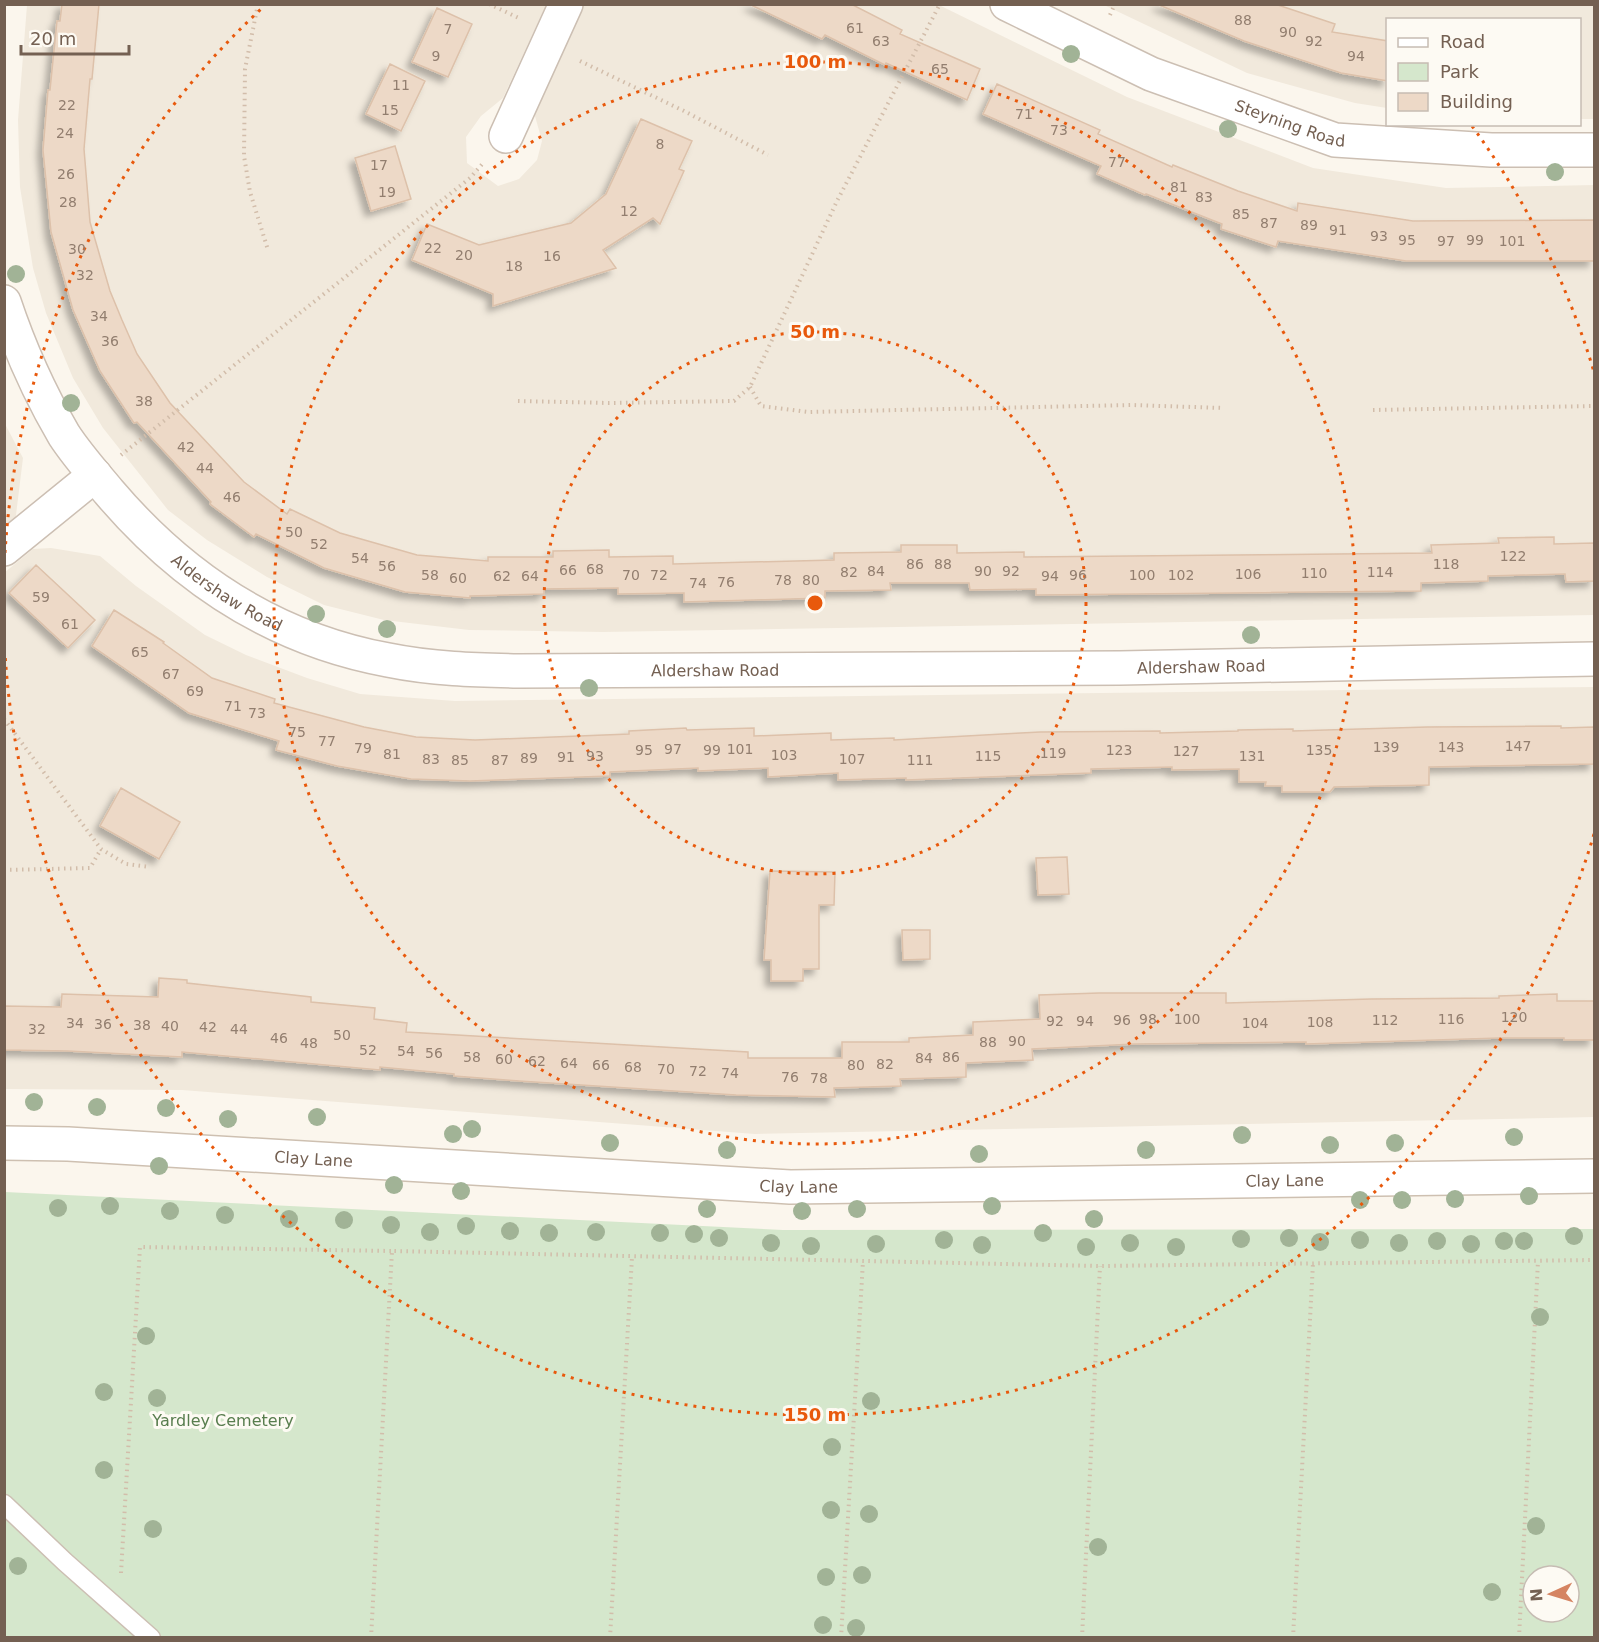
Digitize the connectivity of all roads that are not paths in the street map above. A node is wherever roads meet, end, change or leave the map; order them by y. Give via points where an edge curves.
1 (566, 4) edge
2 (1007, 4) edge
3 (506, 136) road end
4 (1594, 150) edge
5 (4, 302) edge
6 (95, 475) junction
7 (4, 549) edge
8 (1594, 659) edge
9 (4, 1143) edge
10 (1594, 1176) edge
11 (4, 1504) edge
12 (151, 1638) edge

1 - 3 street
2 - 4 street, Steyning Road via 1151,74 1335,140 1491,150
5 - 6 street, Aldershaw Road via 38,386 65,436
6 - 7 street
6 - 8 street, Aldershaw Road via 135,523 177,562 258,616 345,650 455,670 1108,668
9 - 10 street, Clay Lane via 790,1187
11 - 12 lane

